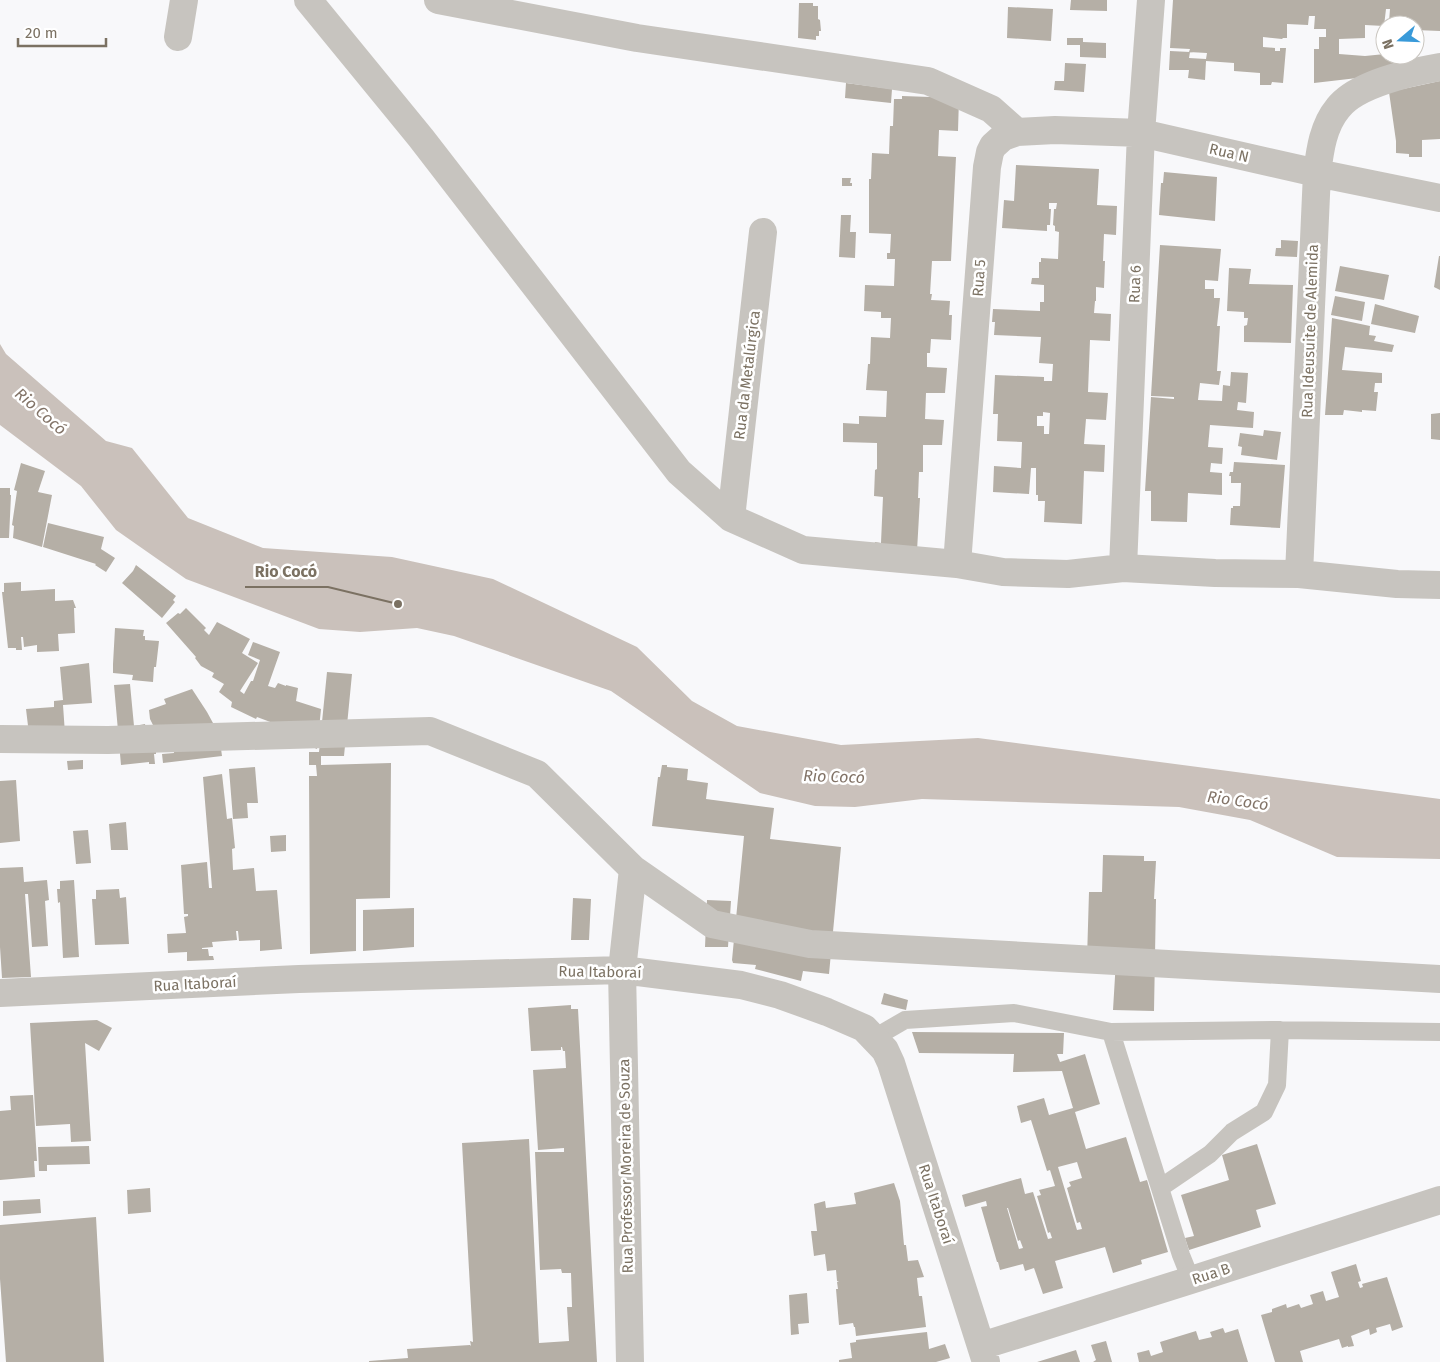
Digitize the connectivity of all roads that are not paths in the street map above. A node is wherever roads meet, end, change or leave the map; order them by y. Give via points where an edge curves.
1 (184, 0) edge
2 (308, 0) edge
3 (438, 0) edge
4 (1151, 0) edge
5 (178, 36) dead end
6 (1440, 67) edge
7 (1017, 132) junction
8 (1141, 133) junction
9 (1317, 173) junction
10 (1440, 198) edge
11 (763, 232) dead end
12 (730, 518) junction
13 (957, 564) junction
14 (1123, 568) junction
15 (1299, 574) junction
16 (1440, 585) edge
17 (0, 739) edge
18 (634, 869) junction
19 (622, 970) junction
20 (1440, 979) edge
21 (0, 993) edge
22 (1280, 1030) junction
23 (1111, 1032) junction
24 (1440, 1032) edge
25 (874, 1038) junction
26 (1160, 1188) junction
27 (1440, 1200) edge
28 (1191, 1280) junction
29 (983, 1354) edge
30 (630, 1362) edge

1 - 5 street
2 - 12 street via 421,138 679,472
3 - 7 street via 637,38 928,81 991,109
4 - 8 street, Rua 6
6 - 9 street, Rua Ideusuite de Alemida via 1401,75 1350,97 1336,110 1323,137
7 - 8 street, Rua 5
7 - 13 street, Rua 5 via 1003,137 994,146 987,166
8 - 9 street, Rua N
8 - 14 street, Rua 6
9 - 10 street, Rua N
9 - 15 street, Rua Ideusuite de Alemida
11 - 12 street, Rua da Metalúrgica
12 - 13 street via 803,550
13 - 14 street via 1003,572 1068,574
14 - 15 street
15 - 16 street
17 - 18 street via 108,740 430,731 537,774
18 - 19 street, Rua Professor Moreira de Souza
18 - 20 street via 712,924 810,944
19 - 21 street, Rua Itaboraí via 299,979
19 - 25 street, Rua Itaboraí via 741,985 780,995 864,1028
19 - 30 street, Rua Professor Moreira de Souza
22 - 23 lane
22 - 24 lane
22 - 26 lane via 1277,1085 1264,1112 1232,1132 1210,1154
23 - 25 lane via 1014,1014 906,1020
23 - 26 lane
25 - 29 street, Rua Itaboraí via 891,1062
26 - 28 lane
27 - 28 street, Rua B
28 - 29 street, Rua B

